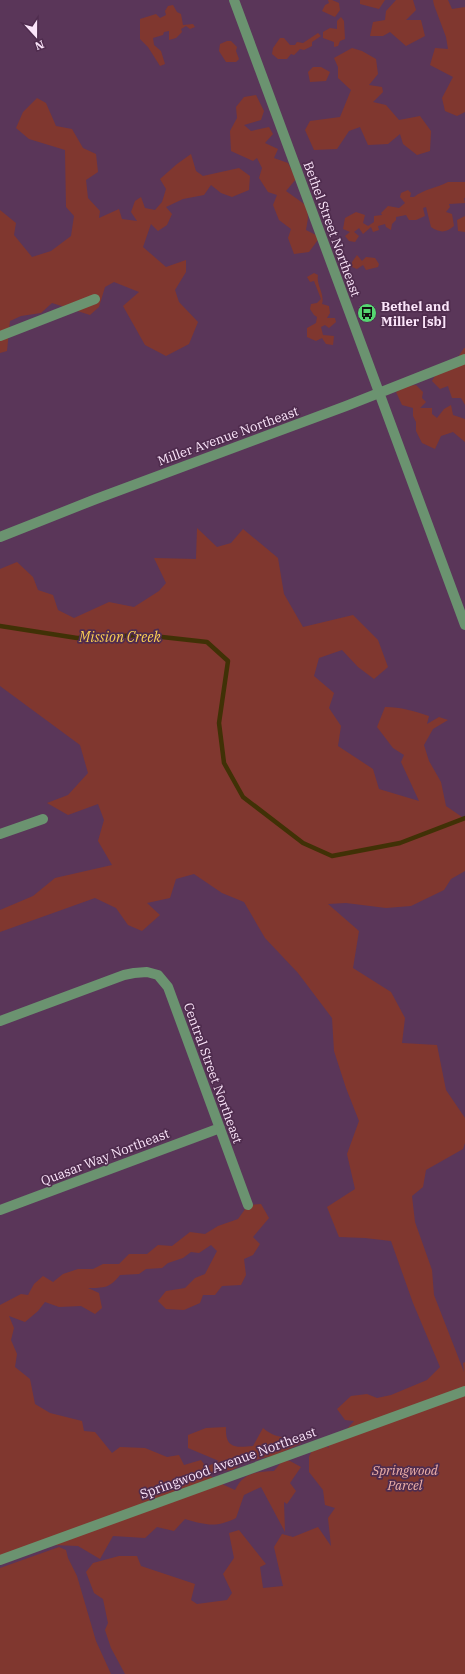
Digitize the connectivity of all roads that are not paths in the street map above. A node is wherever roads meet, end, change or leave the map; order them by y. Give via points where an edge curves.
1 (234, 0) edge
2 (95, 299) dead end
3 (0, 336) edge
4 (465, 359) edge
5 (380, 393) junction
6 (1, 533) edge
7 (465, 625) edge
8 (43, 819) dead end
9 (0, 834) edge
10 (0, 1021) edge
11 (220, 1128) junction
12 (248, 1205) dead end
13 (0, 1210) edge
14 (465, 1391) edge
15 (0, 1560) edge

1 - 5 street, Bethel Street Northeast
2 - 3 street
4 - 5 street, Miller Avenue Northeast
5 - 6 street, Miller Avenue Northeast
5 - 7 street, Bethel Street Northeast
8 - 9 street
10 - 11 street, Central Street Northeast via 124,975 147,972 158,976 168,987
11 - 12 street, Central Street Northeast
11 - 13 street, Quasar Way Northeast
14 - 15 street, Springwood Avenue Northeast

